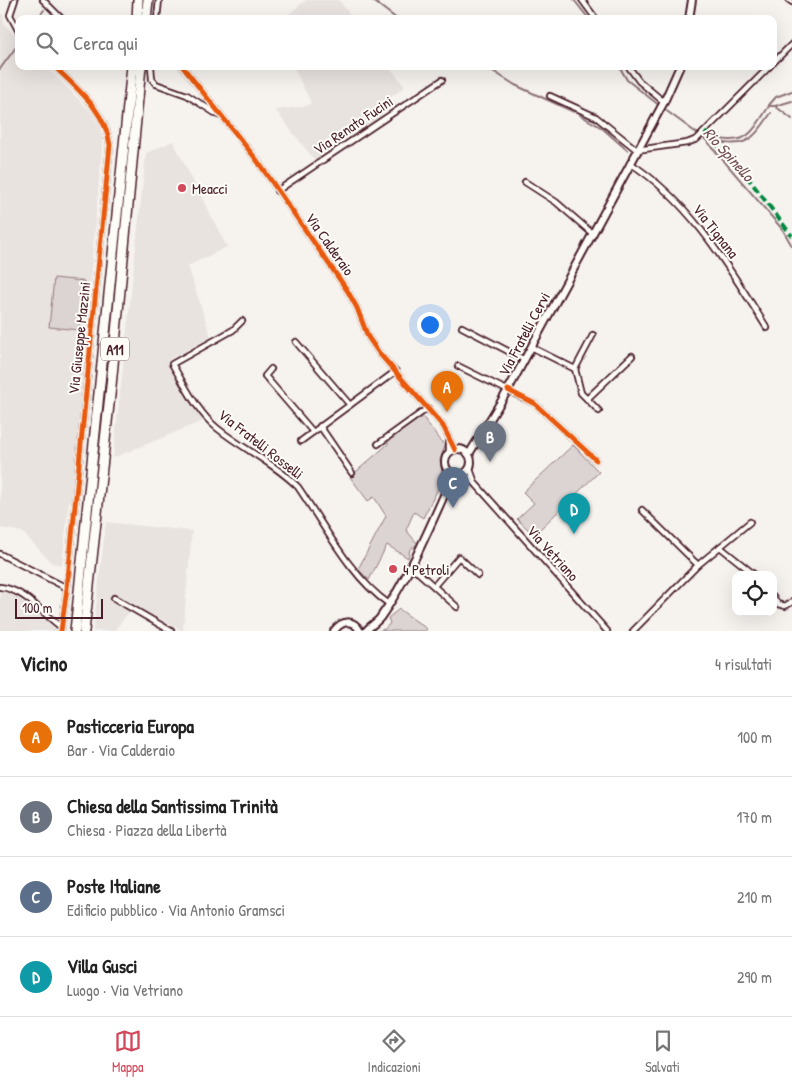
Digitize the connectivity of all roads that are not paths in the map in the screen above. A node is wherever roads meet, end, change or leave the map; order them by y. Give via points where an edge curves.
1 (15, 0) edge
2 (43, 0) edge
3 (138, 0) edge
4 (148, 0) edge
5 (159, 0) edge
6 (582, 0) edge
7 (692, 0) edge
8 (58, 15) edge
9 (137, 15) edge
10 (146, 15) edge
11 (157, 15) edge
12 (593, 15) edge
13 (690, 15) edge
14 (15, 25) edge
15 (792, 44) edge
16 (777, 59) edge
17 (58, 70) edge
18 (132, 70) edge
19 (141, 70) edge
20 (151, 70) edge
21 (185, 70) edge
22 (631, 70) edge
23 (678, 70) edge
24 (766, 70) edge
25 (442, 80) dead end
26 (550, 96) dead end
27 (662, 104) junction
28 (222, 117) junction
29 (637, 150) junction
30 (630, 163) junction
31 (526, 182) dead end
32 (277, 191) junction
33 (592, 234) junction
34 (242, 321) dead end
35 (462, 326) dead end
36 (767, 328) dead end
37 (593, 335) dead end
38 (296, 342) dead end
39 (531, 347) junction
40 (632, 356) dead end
41 (525, 360) junction
42 (458, 366) dead end
43 (271, 369) dead end
44 (575, 369) junction
45 (396, 371) junction
46 (508, 390) junction
47 (587, 400) junction
48 (350, 405) junction
49 (428, 408) junction
50 (599, 411) dead end
51 (320, 426) junction
52 (313, 432) junction
53 (301, 442) dead end
54 (378, 444) dead end
55 (474, 444) junction
56 (455, 451) junction
57 (469, 454) junction
58 (596, 460) dead end
59 (470, 469) junction
60 (450, 472) junction
61 (352, 473) dead end
62 (464, 474) junction
63 (474, 482) junction
64 (642, 510) dead end
65 (750, 522) dead end
66 (720, 547) junction
67 (0, 554) edge
68 (410, 565) junction
69 (698, 565) junction
70 (750, 571) edge
71 (478, 575) dead end
72 (434, 586) junction
73 (0, 587) edge
74 (67, 588) junction
75 (114, 598) dead end
76 (792, 602) edge
77 (777, 603) edge
78 (389, 604) junction
79 (456, 607) dead end
80 (368, 628) edge
81 (61, 629) edge
82 (359, 629) edge
83 (75, 631) edge
84 (84, 631) edge
85 (171, 631) edge
86 (334, 631) edge
87 (606, 631) edge
88 (633, 631) edge

1 - 14 street via 10,16
2 - 8 street
3 - 9 highway
4 - 10 highway
5 - 11 street
6 - 12 street
7 - 13 street
15 - 16 street
17 - 74 street, Via Giuseppe Mazzini via 98,112 110,145
18 - 83 highway, A11
19 - 84 highway, A11
20 - 28 street via 156,84 187,94
21 - 28 street, Via Calderaio
22 - 27 street
23 - 27 street, Via Fratelli Cervi
24 - 29 street via 697,140
25 - 32 street, Via Renato Fucini
26 - 29 street via 596,117
27 - 29 street, Via Fratelli Cervi
28 - 32 street, Via Calderaio
29 - 30 street, Via Fratelli Cervi
30 - 33 street, Via Fratelli Cervi
30 - 36 street, Via Tignana via 663,187 718,250
31 - 33 street via 556,202
32 - 45 street, Via Calderaio via 347,290 368,337
33 - 39 street, Via Fratelli Cervi
34 - 78 street, Via Fratelli Rosselli via 233,330 172,364 202,413 215,427 298,487 358,576
35 - 41 street
37 - 44 street
38 - 48 street
39 - 41 street, Via Fratelli Cervi
39 - 44 street
40 - 47 street
41 - 46 street, Via Fratelli Cervi
42 - 46 street
43 - 52 street via 265,376
44 - 47 street via 580,393
45 - 48 street
45 - 49 street, Via Calderaio
46 - 55 street, Via Fratelli Cervi
46 - 58 street via 535,404
47 - 50 street
48 - 51 street
49 - 54 street
49 - 56 street, Via Calderaio via 443,426
51 - 52 street
51 - 61 street
52 - 53 street
55 - 56 street
55 - 57 street, Via Fratelli Cervi
56 - 57 street
56 - 60 street via 445,460
57 - 59 street
59 - 62 street
59 - 63 street
60 - 62 street
60 - 68 street via 443,500
62 - 63 street
63 - 87 street, Via Vetriano
64 - 69 street
65 - 66 street
66 - 69 street
66 - 70 street
67 - 74 street
68 - 72 street
68 - 78 street
69 - 88 street
71 - 72 street via 459,557
72 - 79 street
73 - 81 street via 12,588 22,594
74 - 81 street, Via Giuseppe Mazzini
75 - 85 street
76 - 77 street via 785,606
78 - 80 street via 378,621
80 - 82 street
82 - 86 street via 347,622 338,625

